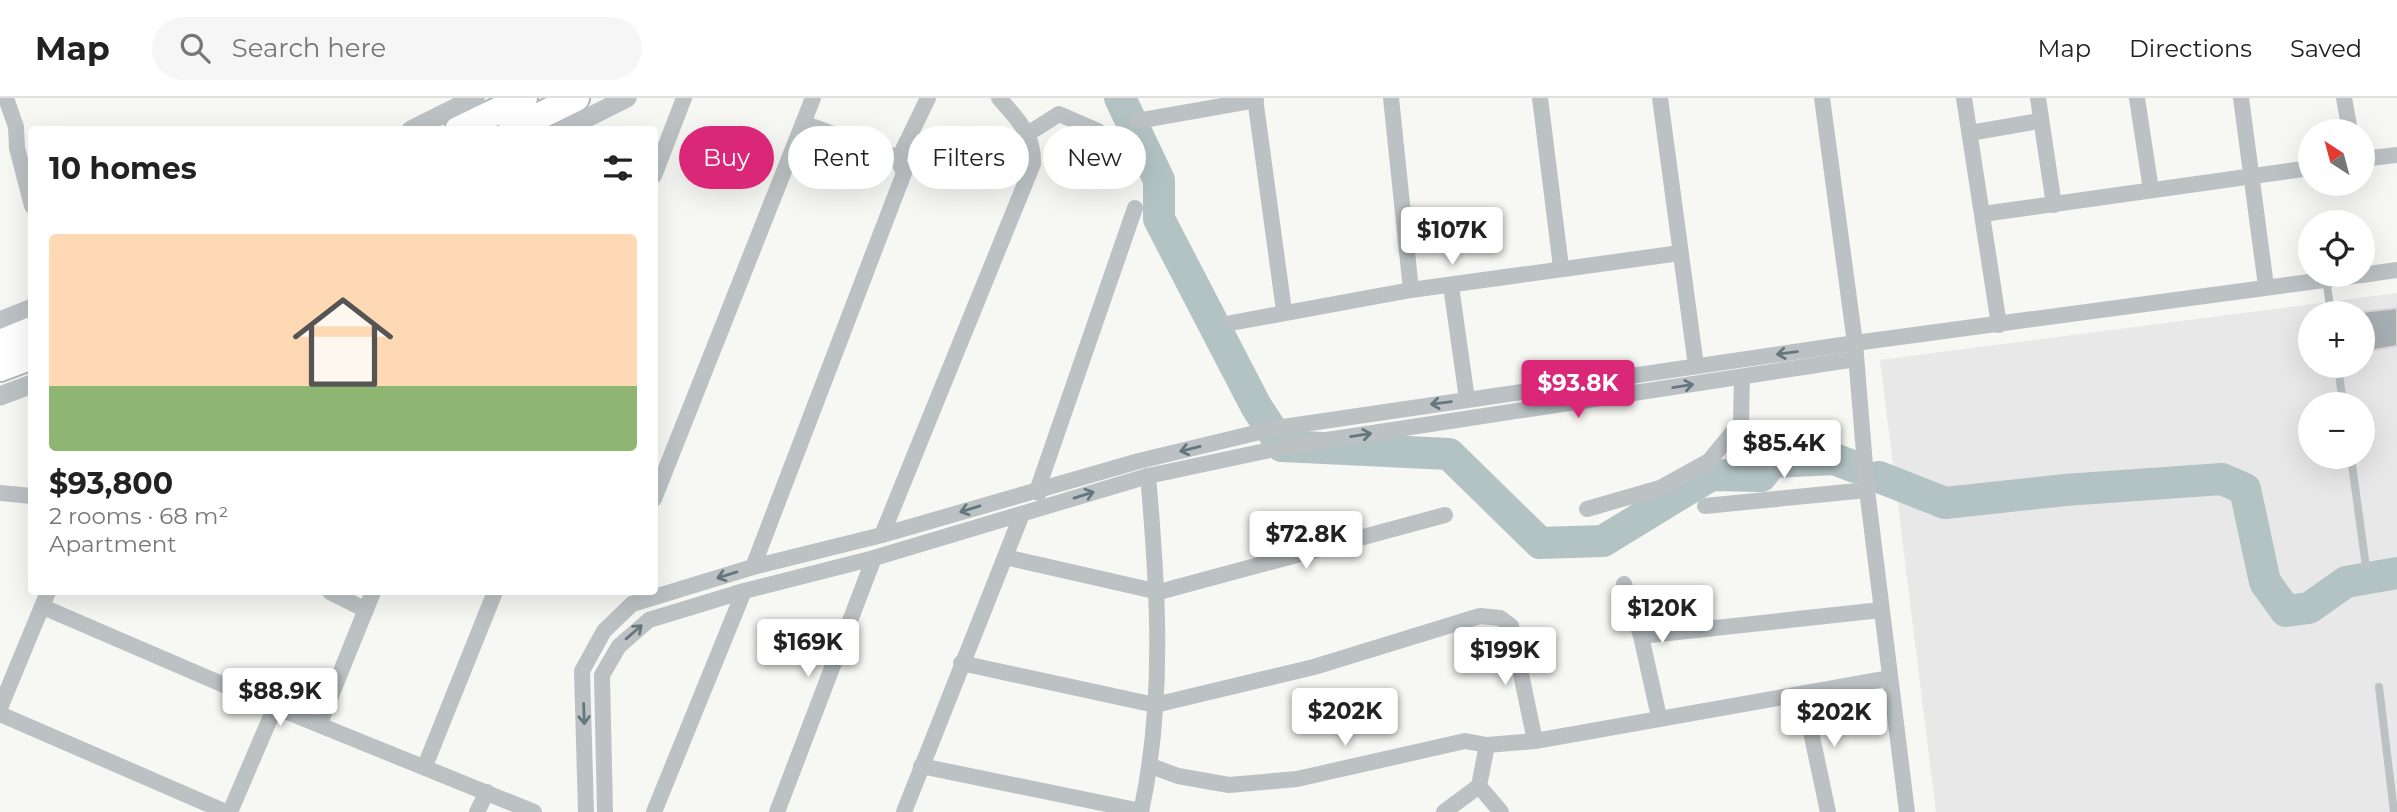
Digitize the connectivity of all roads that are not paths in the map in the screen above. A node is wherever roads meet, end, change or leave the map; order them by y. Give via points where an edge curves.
1 (6, 98) edge
2 (475, 98) edge
3 (524, 98) edge
4 (576, 98) edge
5 (627, 98) edge
6 (684, 98) edge
7 (813, 98) edge
8 (928, 98) edge
9 (999, 98) edge
10 (1391, 98) edge
11 (1540, 98) edge
12 (1660, 98) edge
13 (1822, 98) edge
14 (1964, 98) edge
15 (2038, 98) edge
16 (2137, 98) edge
17 (2241, 98) edge
18 (2344, 98) edge
19 (1256, 99) edge
20 (2348, 119) edge
21 (1137, 121) dead end
22 (2039, 121) junction
23 (803, 123) junction
24 (419, 126) edge
25 (466, 126) edge
26 (519, 126) edge
27 (571, 126) edge
28 (1023, 126) edge
29 (1087, 126) edge
30 (1029, 133) joint
31 (1970, 133) junction
32 (2397, 155) edge
33 (2375, 158) edge
34 (898, 160) junction
35 (658, 166) edge
36 (2298, 170) edge
37 (1029, 174) edge
38 (2253, 178) junction
39 (1023, 189) edge
40 (2151, 190) junction
41 (28, 191) edge
42 (2054, 205) junction
43 (1135, 208) dead end
44 (1983, 214) junction
45 (1680, 253) junction
46 (1562, 267) junction
47 (2397, 270) edge
48 (2375, 273) edge
49 (2298, 282) edge
50 (1451, 286) junction
51 (2266, 286) junction
52 (1411, 290) junction
53 (28, 310) edge
54 (1284, 311) junction
55 (0, 321) edge
56 (1231, 323) dead end
57 (1999, 325) junction
58 (28, 332) edge
59 (0, 343) edge
60 (1855, 351) junction
61 (28, 358) edge
62 (1696, 366) junction
63 (0, 368) edge
64 (1742, 377) junction
65 (28, 386) edge
66 (0, 396) edge
67 (1467, 399) junction
68 (2352, 469) edge
69 (1148, 476) junction
70 (1038, 488) junction
71 (658, 489) edge
72 (1867, 489) junction
73 (0, 493) edge
74 (28, 496) edge
75 (1704, 506) dead end
76 (1043, 508) junction
77 (1587, 509) dead end
78 (1023, 514) junction
79 (1445, 515) dead end
80 (882, 535) junction
81 (1005, 557) junction
82 (874, 558) junction
83 (753, 567) junction
84 (2366, 567) dead end
85 (1624, 584) dead end
86 (658, 591) edge
87 (744, 591) junction
88 (1158, 592) junction
89 (336, 595) edge
90 (372, 595) edge
91 (494, 595) edge
92 (630, 598) edge
93 (46, 599) edge
94 (366, 610) junction
95 (1881, 610) junction
96 (1641, 636) junction
97 (961, 663) junction
98 (1889, 678) junction
99 (2379, 687) dead end
100 (1804, 694) junction
101 (1155, 705) junction
102 (275, 707) junction
103 (0, 708) edge
104 (0, 714) edge
105 (1659, 717) junction
106 (320, 723) junction
107 (1535, 741) junction
108 (1487, 745) junction
109 (425, 766) junction
110 (921, 766) junction
111 (1152, 766) junction
112 (1479, 786) junction
113 (487, 792) junction
114 (1904, 811) edge
115 (228, 812) edge
116 (477, 812) edge
117 (534, 812) edge
118 (586, 812) edge
119 (606, 812) edge
120 (654, 812) edge
121 (777, 812) edge
122 (904, 812) edge
123 (1141, 812) edge
124 (1444, 812) edge
125 (1501, 812) edge
126 (1828, 812) edge
127 (2394, 812) edge

1 - 41 street
2 - 24 street
3 - 25 highway
4 - 26 highway
5 - 27 street
6 - 35 street
7 - 23 street
8 - 34 street
9 - 28 street
10 - 52 street
11 - 46 street
12 - 45 street
13 - 60 street
14 - 31 street
15 - 22 street
16 - 40 street
17 - 38 street
18 - 20 street
19 - 21 street
19 - 54 street
22 - 31 street
22 - 42 street
23 - 34 street
23 - 71 street
29 - 30 street via 1059,114
30 - 37 street via 1034,148
31 - 44 street
32 - 33 street
34 - 83 street via 904,173
36 - 38 street
38 - 40 street
38 - 51 street
39 - 80 street
40 - 42 street
42 - 44 street
43 - 70 street
44 - 57 street
45 - 46 street
45 - 62 street
46 - 50 street
47 - 48 street
49 - 51 street
50 - 52 street
50 - 67 street
51 - 57 street
52 - 54 street
53 - 55 street
54 - 56 street
57 - 60 street
58 - 59 highway
60 -> 62 street
60 - 64 street
60 - 72 street
61 - 63 highway
62 - 67 street
69 -> 64 street via 1294,445
64 - 77 street via 1741,422 1709,461 1660,488
65 - 66 street
67 -> 70 street via 1276,428
68 - 84 lane
76 -> 69 street
69 - 88 street
70 - 76 street
70 -> 80 street
72 - 75 street
72 - 95 street
73 - 74 street
76 - 78 street
78 - 81 street
78 - 82 street
79 - 88 street
80 - 83 street
81 - 88 street
81 - 97 street
82 - 87 street
82 - 121 street
83 -> 86 street
85 - 96 street
119 -> 87 street via 602,675 619,646 649,620
87 - 120 street
88 - 101 street
89 - 94 street
90 - 94 street
91 - 109 street
92 -> 118 street via 604,631 582,671
93 - 102 street
93 - 103 street
94 - 106 street
95 - 96 street
95 - 98 street
96 - 105 street
97 - 101 street
97 - 110 street
98 - 100 street
98 - 114 street
99 - 127 lane
100 - 105 street
100 - 126 street
101 - 107 street via 1314,667 1480,617 1500,618 1511,626
101 - 111 street
102 - 106 street
102 - 115 street
104 - 115 street
105 - 107 street
106 - 109 street
107 - 108 street
108 - 111 street via 1465,741 1297,779 1229,785
108 - 112 street
109 - 113 street
110 - 122 street
110 - 123 street
111 - 123 street
112 - 124 street
112 - 125 street
113 - 116 street
113 - 117 street

